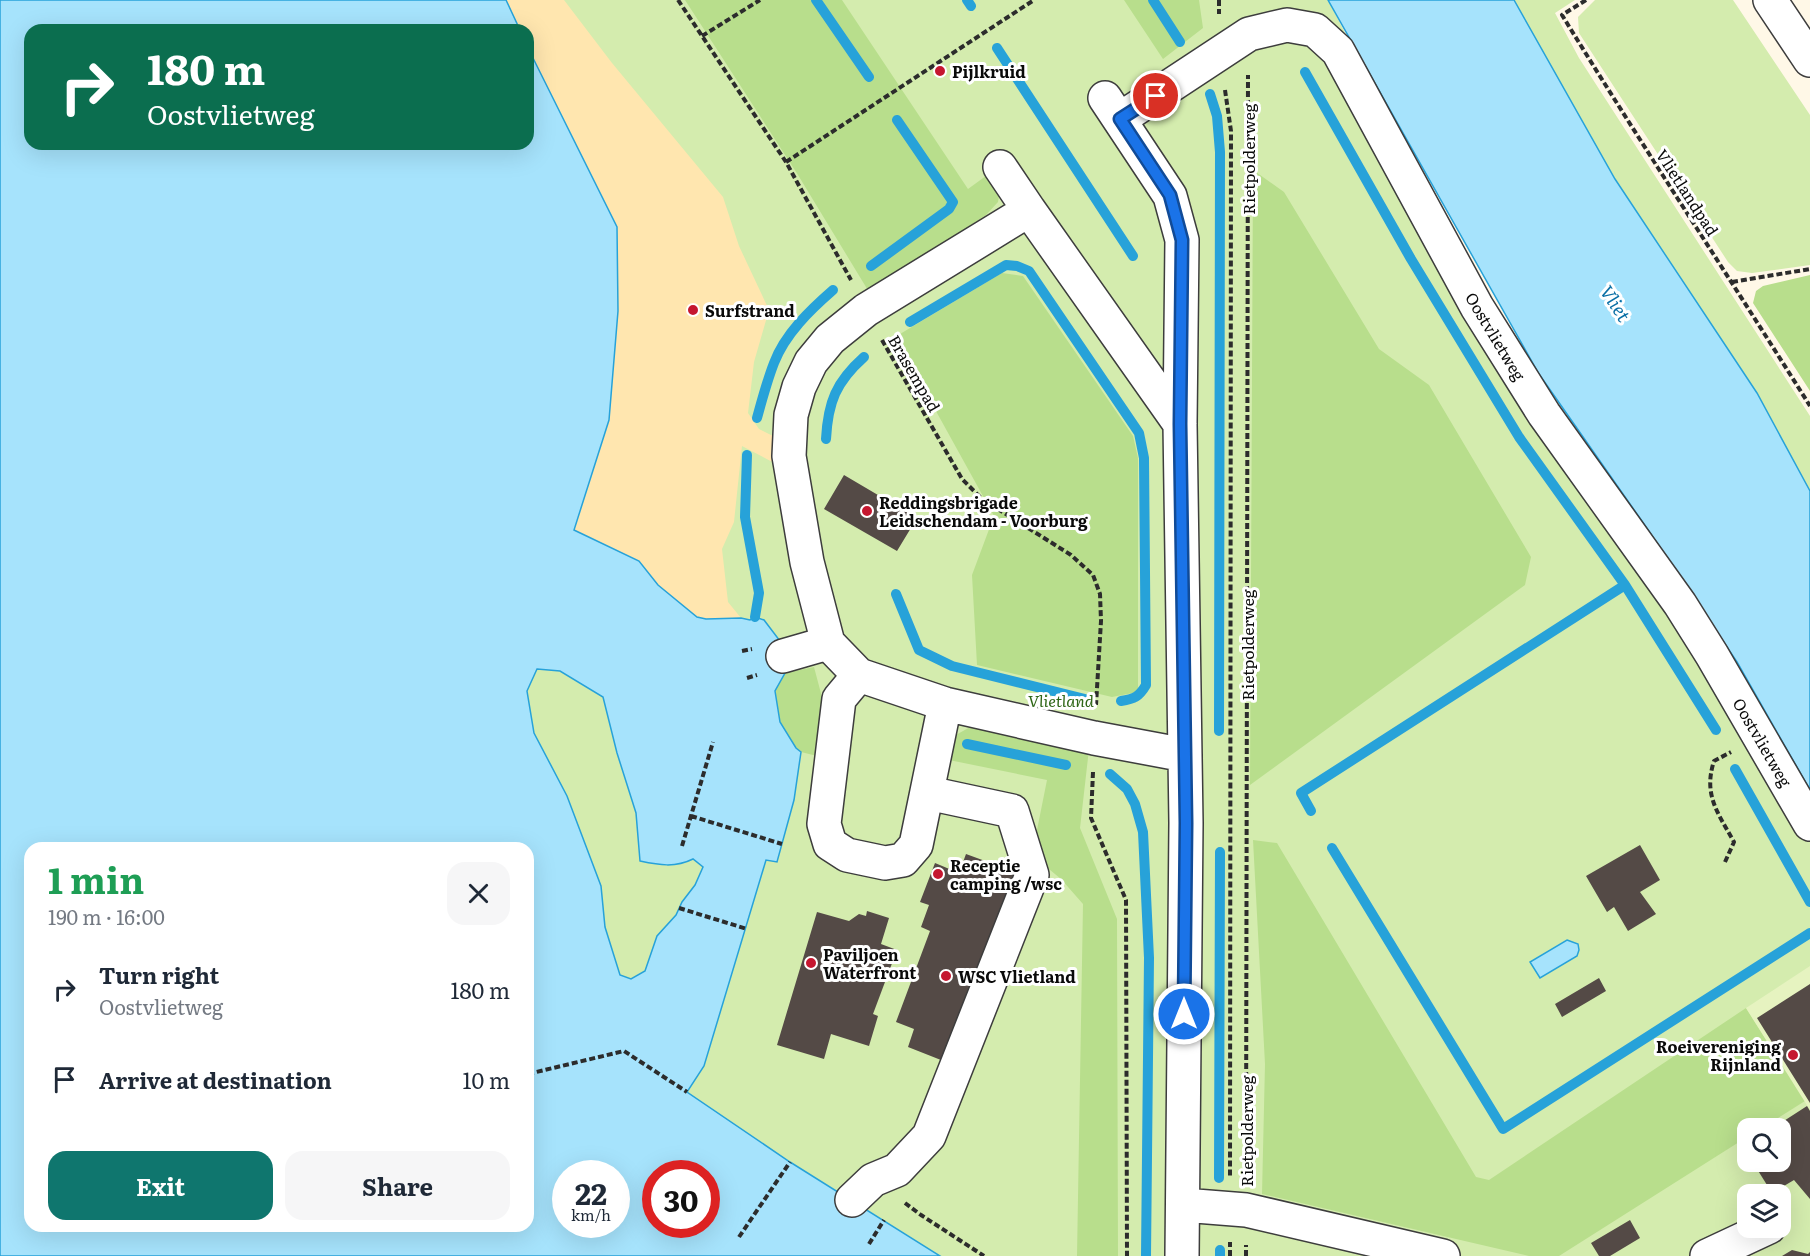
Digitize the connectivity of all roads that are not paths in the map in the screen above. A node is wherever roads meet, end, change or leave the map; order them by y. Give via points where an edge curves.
1 (1770, 0) edge
2 (1810, 60) edge
3 (1000, 167) dead end
4 (1029, 210) junction
5 (1180, 424) junction
6 (828, 643) junction
7 (783, 656) dead end
8 (859, 675) junction
9 (945, 704) junction
10 (1185, 754) junction
11 (928, 793) junction
12 (1810, 824) edge
13 (852, 1200) dead end
14 (1183, 1204) junction
15 (1746, 1238) edge
16 (1182, 1256) edge
17 (1443, 1256) edge
18 (1707, 1256) edge

1 - 2 street
3 - 4 street
4 - 5 street
4 - 6 street via 866,309 830,339 811,362 799,387 791,415 789,456 807,562
5 - 10 street
5 - 12 street, Oostvlietweg via 1182,240 1170,195 1112,108 1249,34 1287,25 1315,30 1338,51 1477,307 1544,414 1680,604
6 - 7 street
6 - 8 street
8 - 9 street
8 - 11 street via 839,699 824,824 830,844 847,855 885,864 903,860 916,845
9 - 10 street
9 - 11 street
10 - 14 street
11 - 13 street via 1012,811 1032,875 929,1136 897,1170 873,1180
14 - 16 street
14 - 17 street via 1238,1209
15 - 18 street

